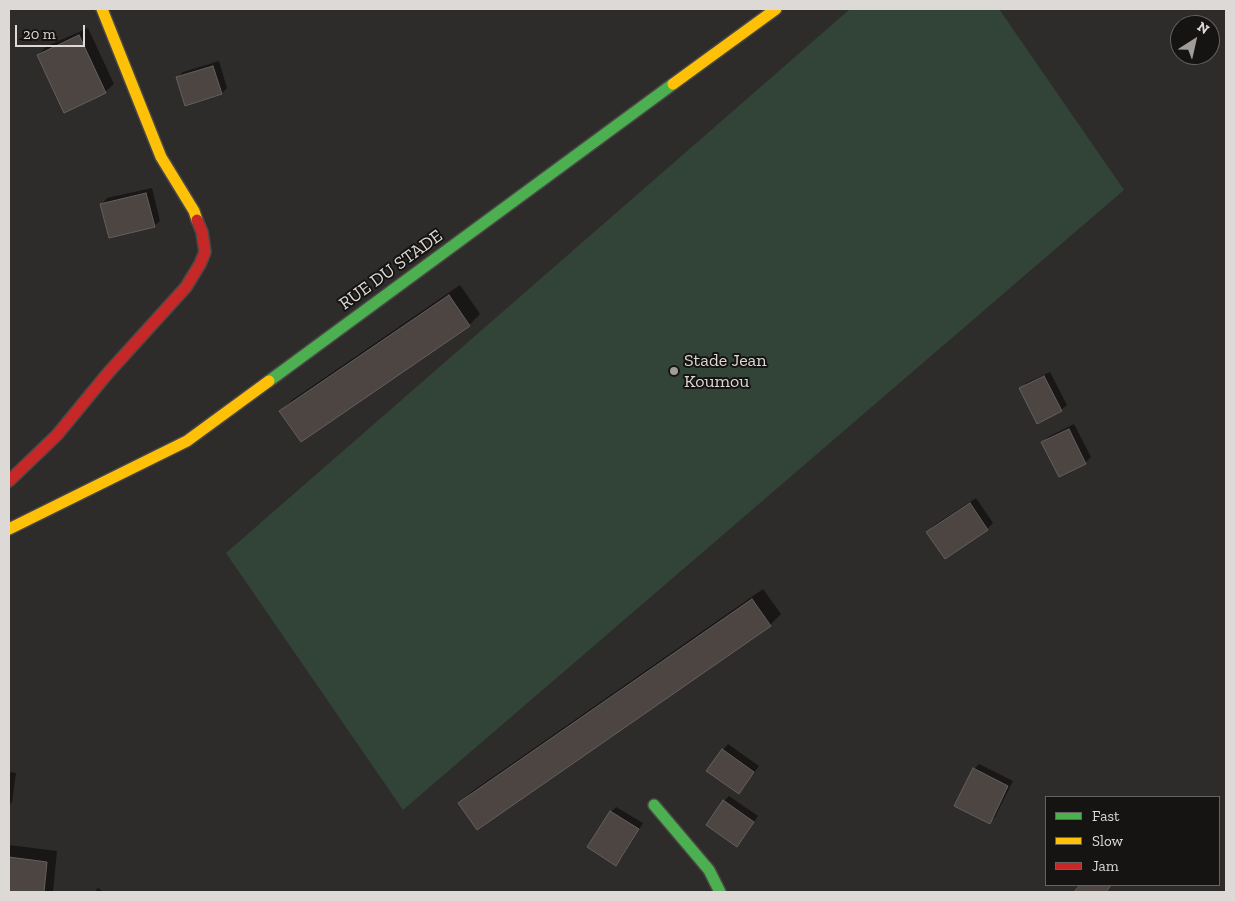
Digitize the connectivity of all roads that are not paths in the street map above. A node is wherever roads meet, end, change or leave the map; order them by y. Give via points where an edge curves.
1 (102, 9) edge
2 (776, 9) edge
3 (9, 481) edge
4 (9, 529) edge
5 (654, 805) dead end
6 (720, 892) edge

1 - 3 street via 160,157 194,211 205,252 186,287 58,435
2 - 4 street, RUE DU STADE via 186,441
5 - 6 street via 709,870

